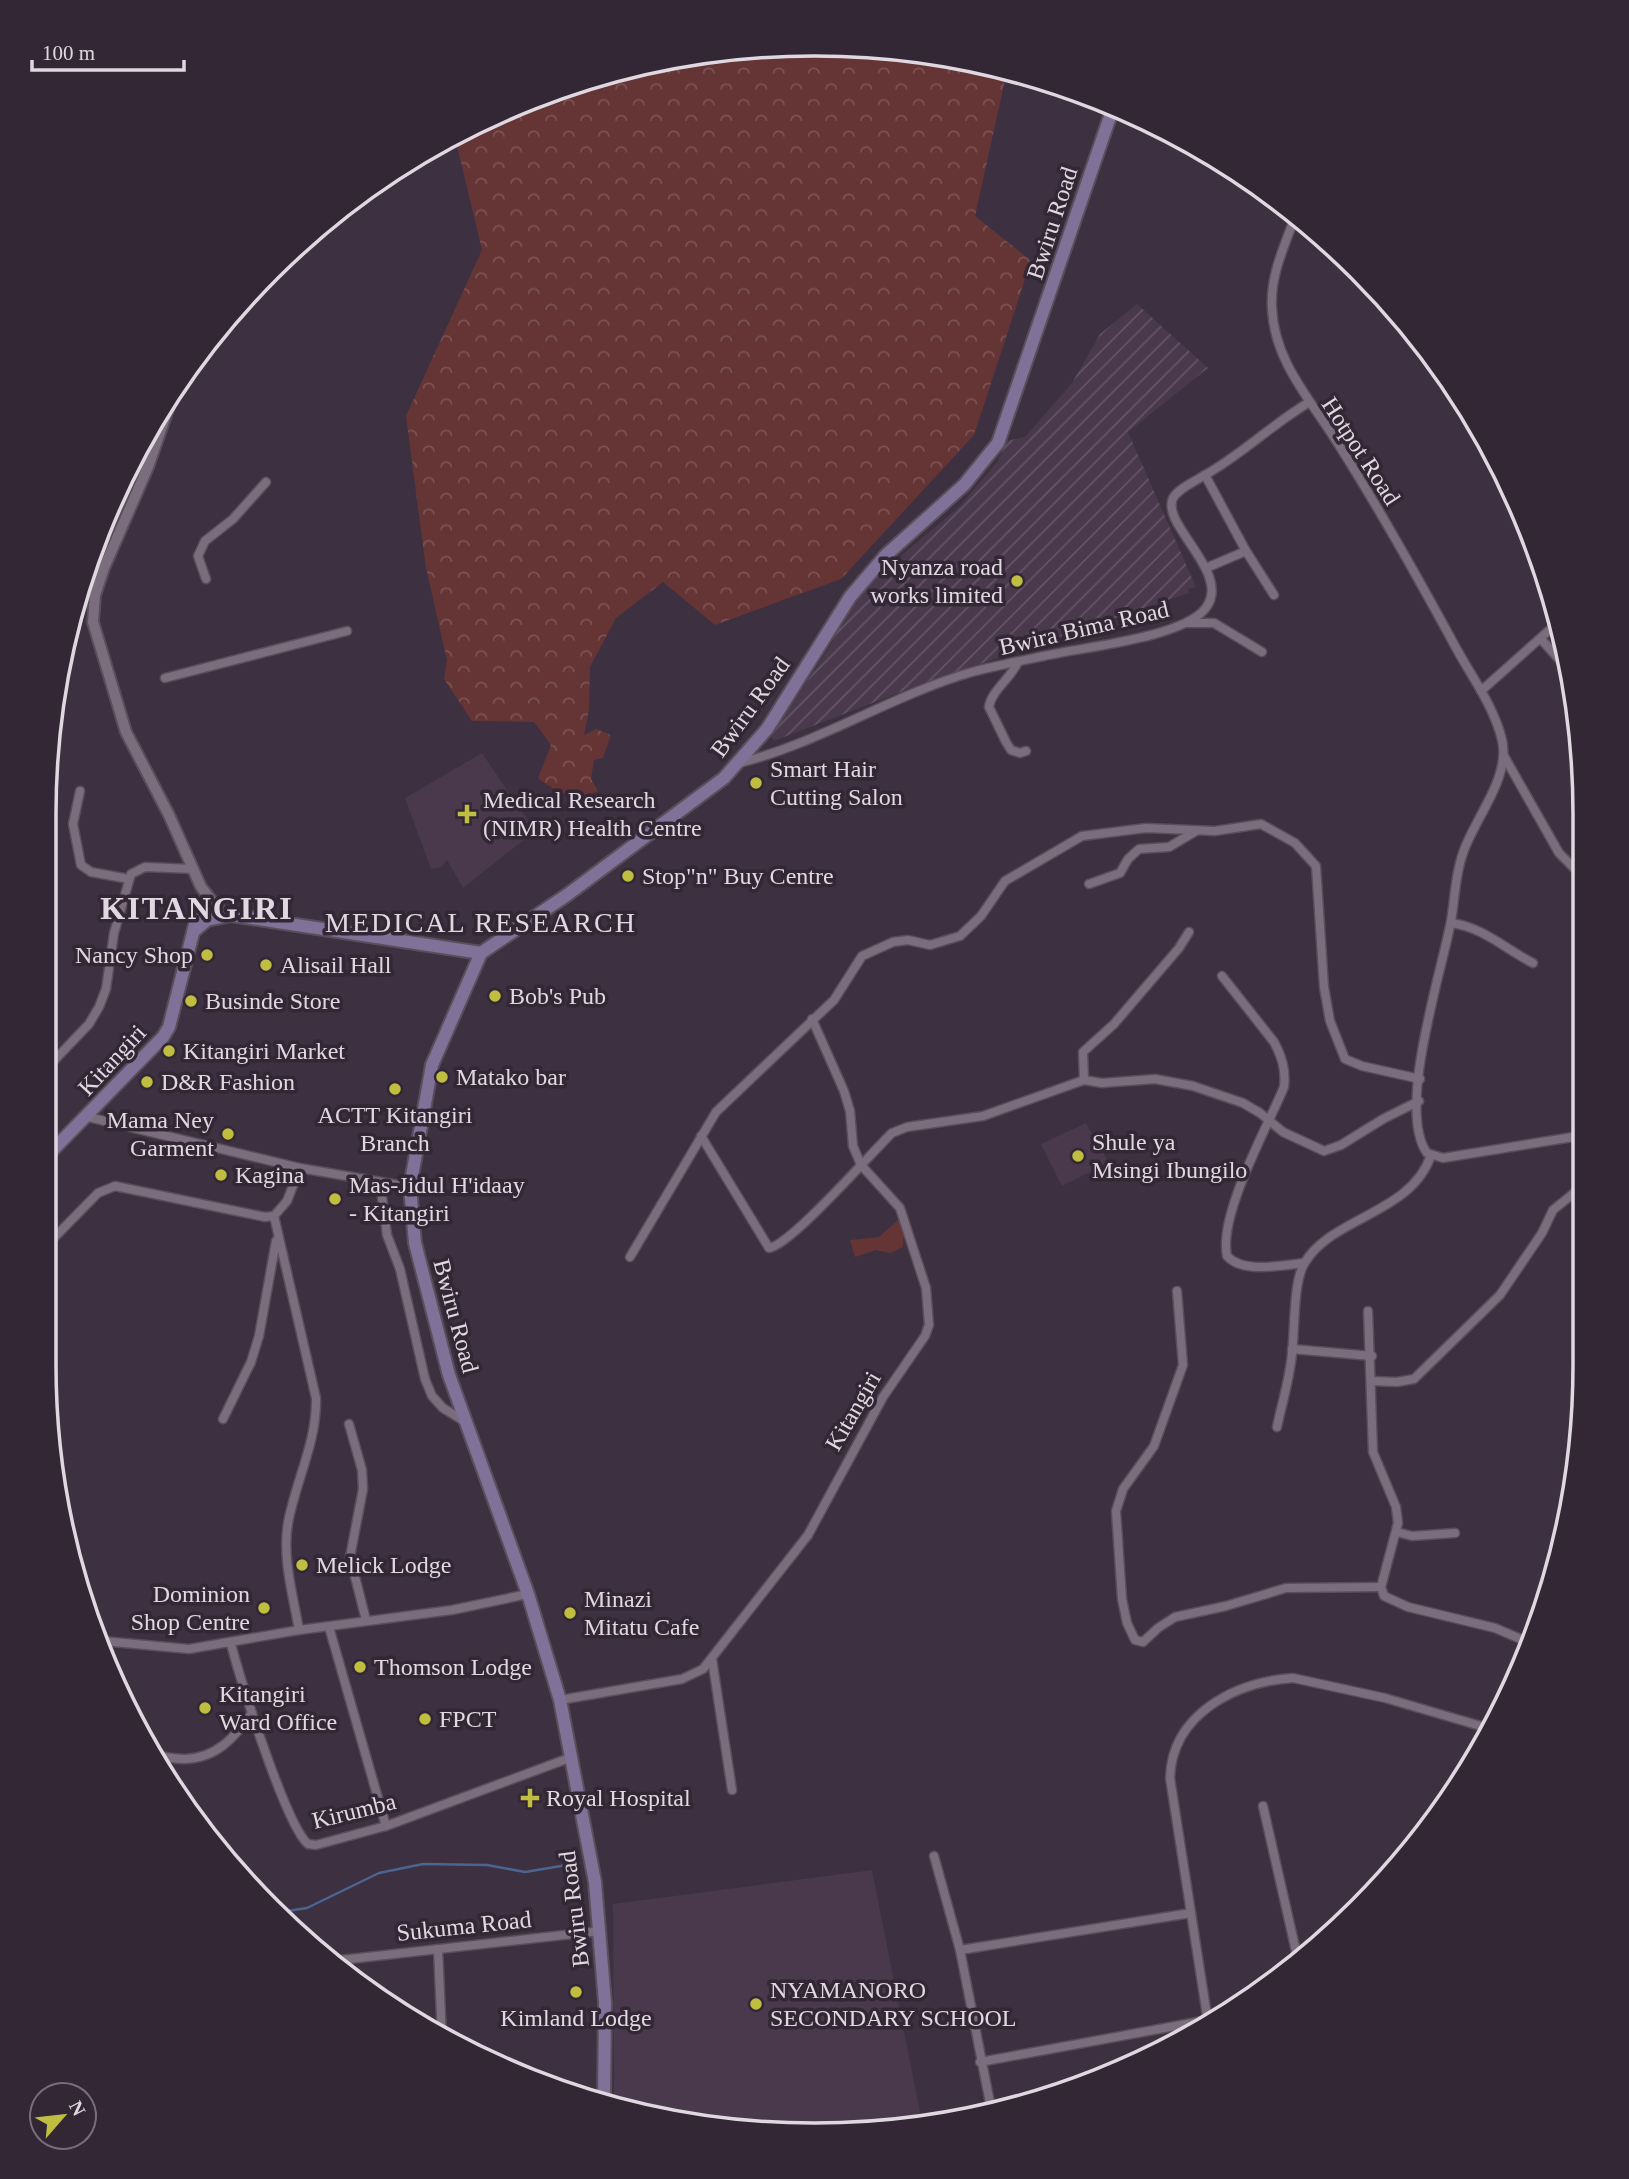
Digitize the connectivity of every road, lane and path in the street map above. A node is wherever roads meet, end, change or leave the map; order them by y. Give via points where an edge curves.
1 (1110, 116) edge
2 (1292, 226) edge
3 (1307, 403) junction
4 (160, 431) edge
5 (1205, 475) junction
6 (266, 482) dead end
7 (1246, 551) junction
8 (1206, 568) junction
9 (206, 579) dead end
10 (1274, 595) dead end
11 (1188, 623) junction
12 (1550, 630) edge
13 (347, 631) dead end
14 (1541, 639) junction
15 (1262, 652) dead end
16 (1555, 655) edge
17 (1018, 662) junction
18 (165, 678) dead end
19 (1481, 691) junction
20 (1026, 751) dead end
21 (1504, 756) junction
22 (739, 763) junction
23 (80, 792) dead end
24 (1196, 831) junction
25 (1573, 867) edge
26 (194, 869) junction
27 (129, 879) junction
28 (1089, 884) dead end
29 (208, 910) junction
30 (1451, 923) junction
31 (1189, 932) dead end
32 (481, 953) junction
33 (1533, 963) dead end
34 (1222, 976) dead end
35 (812, 1020) junction
36 (56, 1058) edge
37 (1420, 1079) junction
38 (1084, 1080) junction
39 (1419, 1101) junction
40 (88, 1117) junction
41 (1270, 1121) junction
42 (701, 1136) junction
43 (1573, 1137) edge
44 (56, 1148) edge
45 (1431, 1155) junction
46 (860, 1165) junction
47 (300, 1168) junction
48 (380, 1182) junction
49 (411, 1187) junction
50 (1573, 1194) edge
51 (274, 1216) junction
52 (277, 1235) junction
53 (56, 1236) edge
54 (630, 1256) dead end
55 (1304, 1263) junction
56 (1177, 1291) dead end
57 (1368, 1311) dead end
58 (1292, 1349) junction
59 (1372, 1356) junction
60 (1371, 1381) junction
61 (223, 1419) dead end
62 (464, 1420) junction
63 (349, 1424) dead end
64 (1277, 1427) dead end
65 (1397, 1532) junction
66 (1455, 1533) dead end
67 (1381, 1587) junction
68 (528, 1594) junction
69 (366, 1620) junction
70 (328, 1627) junction
71 (299, 1630) junction
72 (1521, 1639) edge
73 (109, 1642) edge
74 (231, 1644) junction
75 (712, 1659) junction
76 (560, 1700) junction
77 (252, 1713) junction
78 (1481, 1726) edge
79 (166, 1757) edge
80 (572, 1757) junction
81 (732, 1790) dead end
82 (1263, 1806) dead end
83 (386, 1826) junction
84 (934, 1856) dead end
85 (1191, 1913) junction
86 (600, 1931) junction
87 (438, 1950) junction
88 (960, 1950) junction
89 (1296, 1950) edge
90 (345, 1960) edge
91 (1207, 2013) edge
92 (441, 2024) edge
93 (1187, 2025) edge
94 (980, 2062) junction
95 (604, 2093) edge
96 (990, 2102) edge

1 - 22 main road, Bwiru Road via 998,443 964,485 886,555 850,597 766,729
2 - 3 street, Hotpot Road via 1273,281 1272,310 1276,336
3 - 5 street, Bwira Bima Road
3 - 19 street, Hotpot Road via 1334,438
4 - 26 street via 101,577 93,622 126,732
5 - 7 street
5 - 8 street, Bwira Bima Road via 1177,493 1172,506
6 - 9 street via 233,519 205,541 198,555
7 - 8 street
7 - 10 street
8 - 11 street, Bwira Bima Road via 1210,600
11 - 15 street via 1214,623
11 - 17 street, Bwira Bima Road via 1153,635
12 - 14 street
13 - 18 street
14 - 16 street
14 - 19 street
17 - 20 street via 989,707 1011,750
17 - 22 street, Bwira Bima Road via 971,673
19 - 21 street, Hotpot Road
21 - 25 street, Hotpot Road via 1559,853
21 - 30 street via 1464,849
22 - 32 main road, Bwiru Road via 682,811
23 - 27 street via 73,824 81,864 91,872
24 - 28 street via 1169,847 1139,849 1121,873
24 - 35 street via 1146,828 1082,836 1005,881 981,916 960,936 930,945 908,940 868,951 843,990
24 - 37 street via 1261,824 1306,852 1318,874 1326,1004 1346,1059
26 - 27 street via 145,867 134,870
26 - 29 street
27 - 36 street via 99,1007
29 - 32 main road
29 - 40 main road, Kitangiri via 193,932 169,1027
30 - 33 street via 1475,928
30 - 37 street via 1429,1009
31 - 38 street via 1114,1024 1081,1054
32 - 49 main road, Bwiru Road via 432,1065
34 - 41 street via 1283,1062 1284,1087
35 - 42 street via 737,1089
35 - 46 street, Kitangiri via 844,1091
37 - 39 street
38 - 41 street via 1176,1083 1231,1098
38 - 46 street via 1003,1111 906,1127 892,1133
39 - 41 street via 1332,1150 1315,1149
39 - 45 street via 1419,1138
40 - 44 main road, Kitangiri
40 - 47 street
41 - 55 street via 1236,1199 1227,1233 1227,1256 1244,1266
42 - 46 street via 769,1248 814,1215
42 - 54 street
43 - 45 street via 1451,1157
45 - 55 street via 1410,1189 1319,1247
46 - 75 street, Kitangiri via 900,1208 926,1287 929,1325 883,1397 808,1535
47 - 48 street
47 - 51 street via 287,1201
48 - 49 street
48 - 62 street via 387,1235 400,1269 425,1379 443,1408
49 - 62 main road, Bwiru Road via 420,1264
50 - 60 street via 1553,1210 1500,1295 1414,1379
51 - 52 street
51 - 53 street via 115,1186 98,1193
52 - 61 street via 259,1336
52 - 71 street via 316,1398 312,1444 294,1493 288,1527 287,1564
55 - 58 street
56 - 67 street via 1182,1365 1154,1446 1123,1489 1116,1511 1122,1599 1135,1640 1143,1642 1175,1617 1286,1588
57 - 59 street
58 - 59 street
58 - 64 street
59 - 60 street
60 - 65 street via 1373,1452 1396,1507
62 - 68 main road, Bwiru Road
63 - 69 street via 363,1489 350,1558
65 - 66 street via 1412,1536
65 - 67 street
67 - 72 street via 1392,1602 1486,1625
68 - 69 street via 452,1610
68 - 76 main road, Bwiru Road
69 - 70 street
70 - 71 street
70 - 83 street
71 - 74 street
73 - 74 street via 189,1649
74 - 77 street, Kirumba
75 - 76 street, Kitangiri via 682,1679
75 - 81 street
76 - 80 main road, Bwiru Road
77 - 79 street via 236,1734 212,1752 183,1759
77 - 83 street, Kirumba via 301,1838 316,1845
78 - 85 street via 1293,1678 1262,1684 1209,1705 1180,1737 1171,1765
80 - 83 street, Kirumba
80 - 86 main road, Bwiru Road via 596,1882
82 - 89 street
84 - 88 street
85 - 88 street
85 - 91 street
86 - 87 street, Sukuma Road
86 - 95 main road, Bwiru Road
87 - 90 street, Sukuma Road
87 - 92 street
88 - 94 street
93 - 94 street
94 - 96 street

